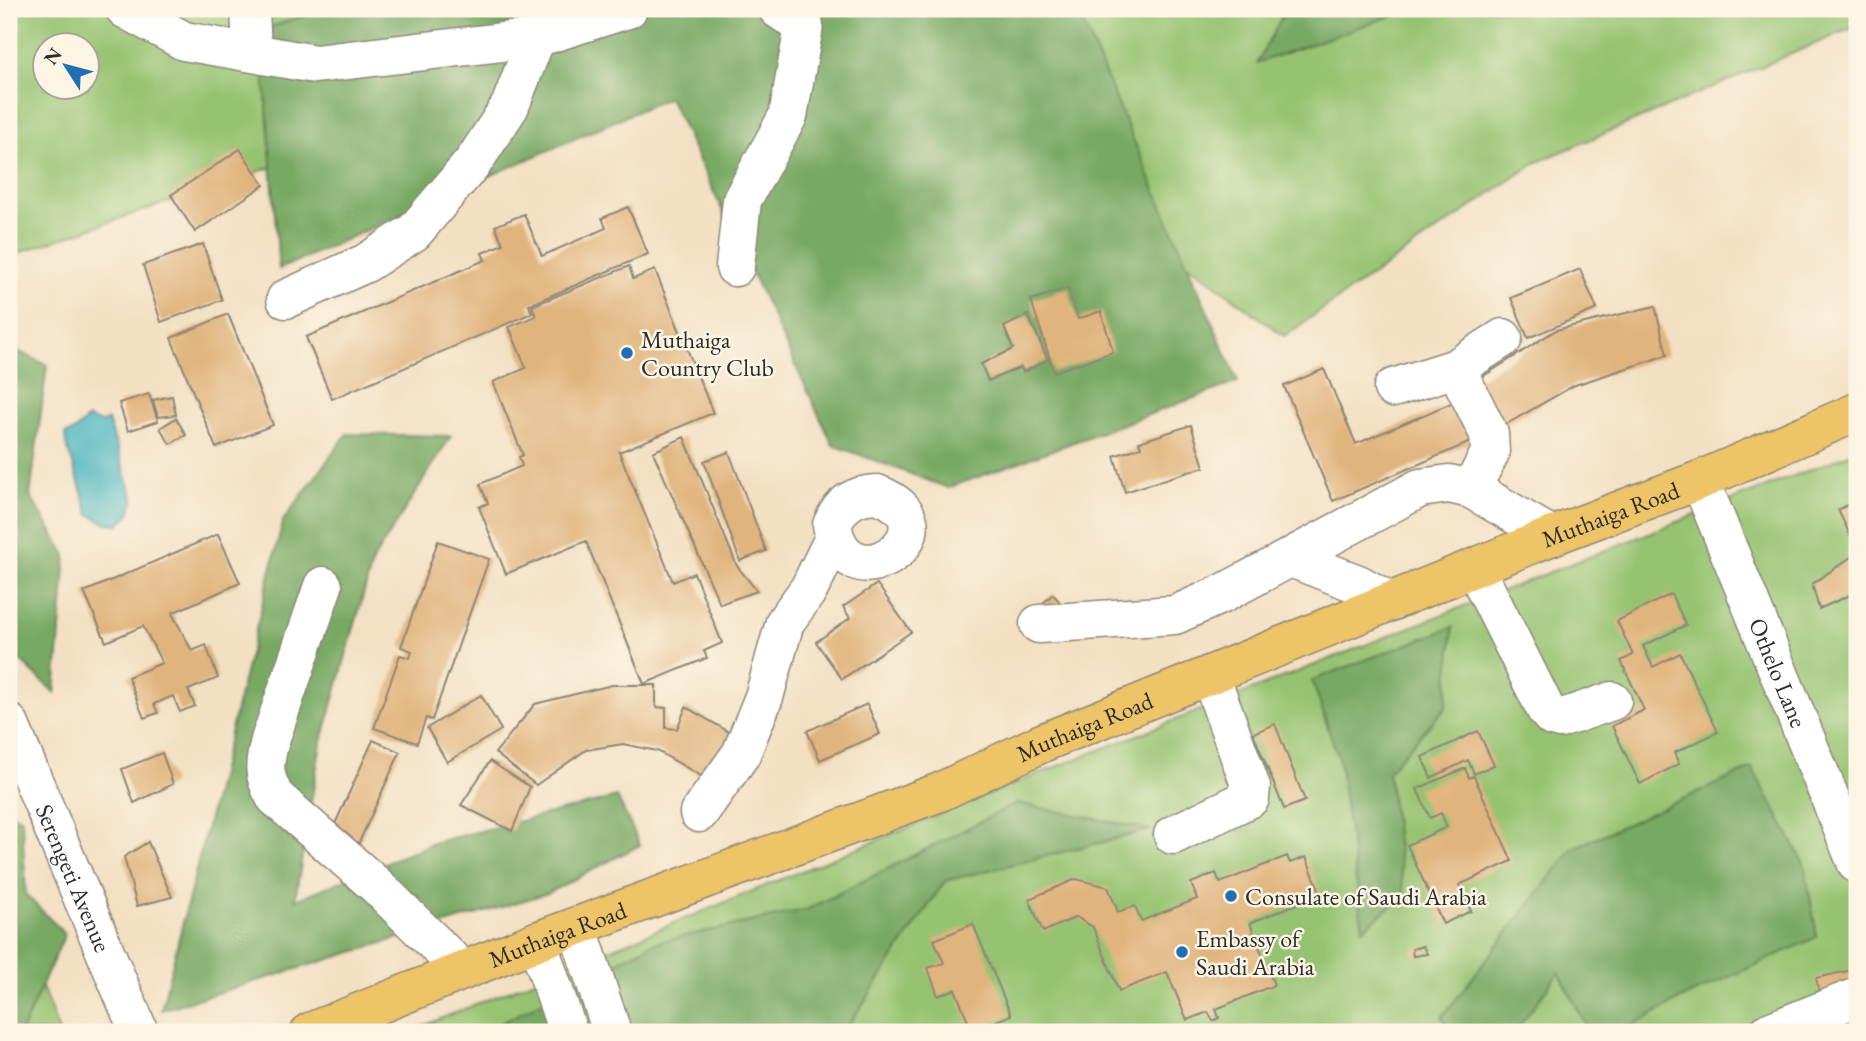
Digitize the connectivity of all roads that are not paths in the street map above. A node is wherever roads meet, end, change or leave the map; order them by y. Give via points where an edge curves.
1 (125, 9) edge
2 (250, 9) edge
3 (628, 9) edge
4 (778, 9) edge
5 (536, 38) junction
6 (251, 52) junction
7 (735, 267) dead end
8 (286, 299) dead end
9 (1503, 338) dead end
10 (1457, 368) junction
11 (1393, 388) dead end
12 (1857, 412) edge
13 (1700, 480) junction
14 (1471, 489) junction
15 (1552, 537) junction
16 (834, 538) junction
17 (1291, 558) junction
18 (864, 562) junction
19 (1475, 568) junction
20 (323, 586) dead end
21 (809, 589) junction
22 (1391, 602) junction
23 (1039, 624) dead end
24 (1210, 675) junction
25 (1612, 701) dead end
26 (9, 723) edge
27 (699, 813) dead end
28 (1173, 835) dead end
29 (1857, 864) edge
30 (577, 926) junction
31 (537, 941) junction
32 (462, 970) junction
33 (1857, 997) edge
34 (139, 1032) edge
35 (310, 1032) edge
36 (568, 1032) edge
37 (612, 1032) edge
38 (1769, 1032) edge

1 - 6 street via 184,41
2 - 6 street
3 - 5 street
4 - 7 street via 804,26 788,116 742,200
5 - 6 street via 315,64
5 - 8 street via 510,106 474,161 414,232 366,263
9 - 10 street
10 - 11 street
10 - 14 street via 1489,433 1490,453
12 - 13 main road, Muthaiga Road
13 - 15 main road, Muthaiga Road
13 - 29 street, Othelo Lane
14 - 15 street
14 - 17 street via 1449,484 1420,488
15 - 19 main road, Muthaiga Road
16 - 18 street via 851,558
16 - 18 street via 836,514 853,498 877,494 898,504 909,525 907,538 889,558
16 - 21 street
17 - 22 street
17 - 23 street via 1175,615
18 - 21 street
19 - 22 main road, Muthaiga Road
19 - 25 street via 1552,717 1560,719
20 - 32 street via 270,740 265,778 275,797 377,886
21 - 27 street via 785,622 764,697 741,754
22 - 24 main road, Muthaiga Road
24 - 28 street via 1251,788 1250,798
24 - 30 main road, Muthaiga Road via 1042,743 940,792
26 - 34 street, Serengeti Avenue
30 - 31 main road, Muthaiga Road
30 - 37 street
31 - 32 main road, Muthaiga Road
31 - 36 street
32 - 35 main road, Muthaiga Road
33 - 38 street

